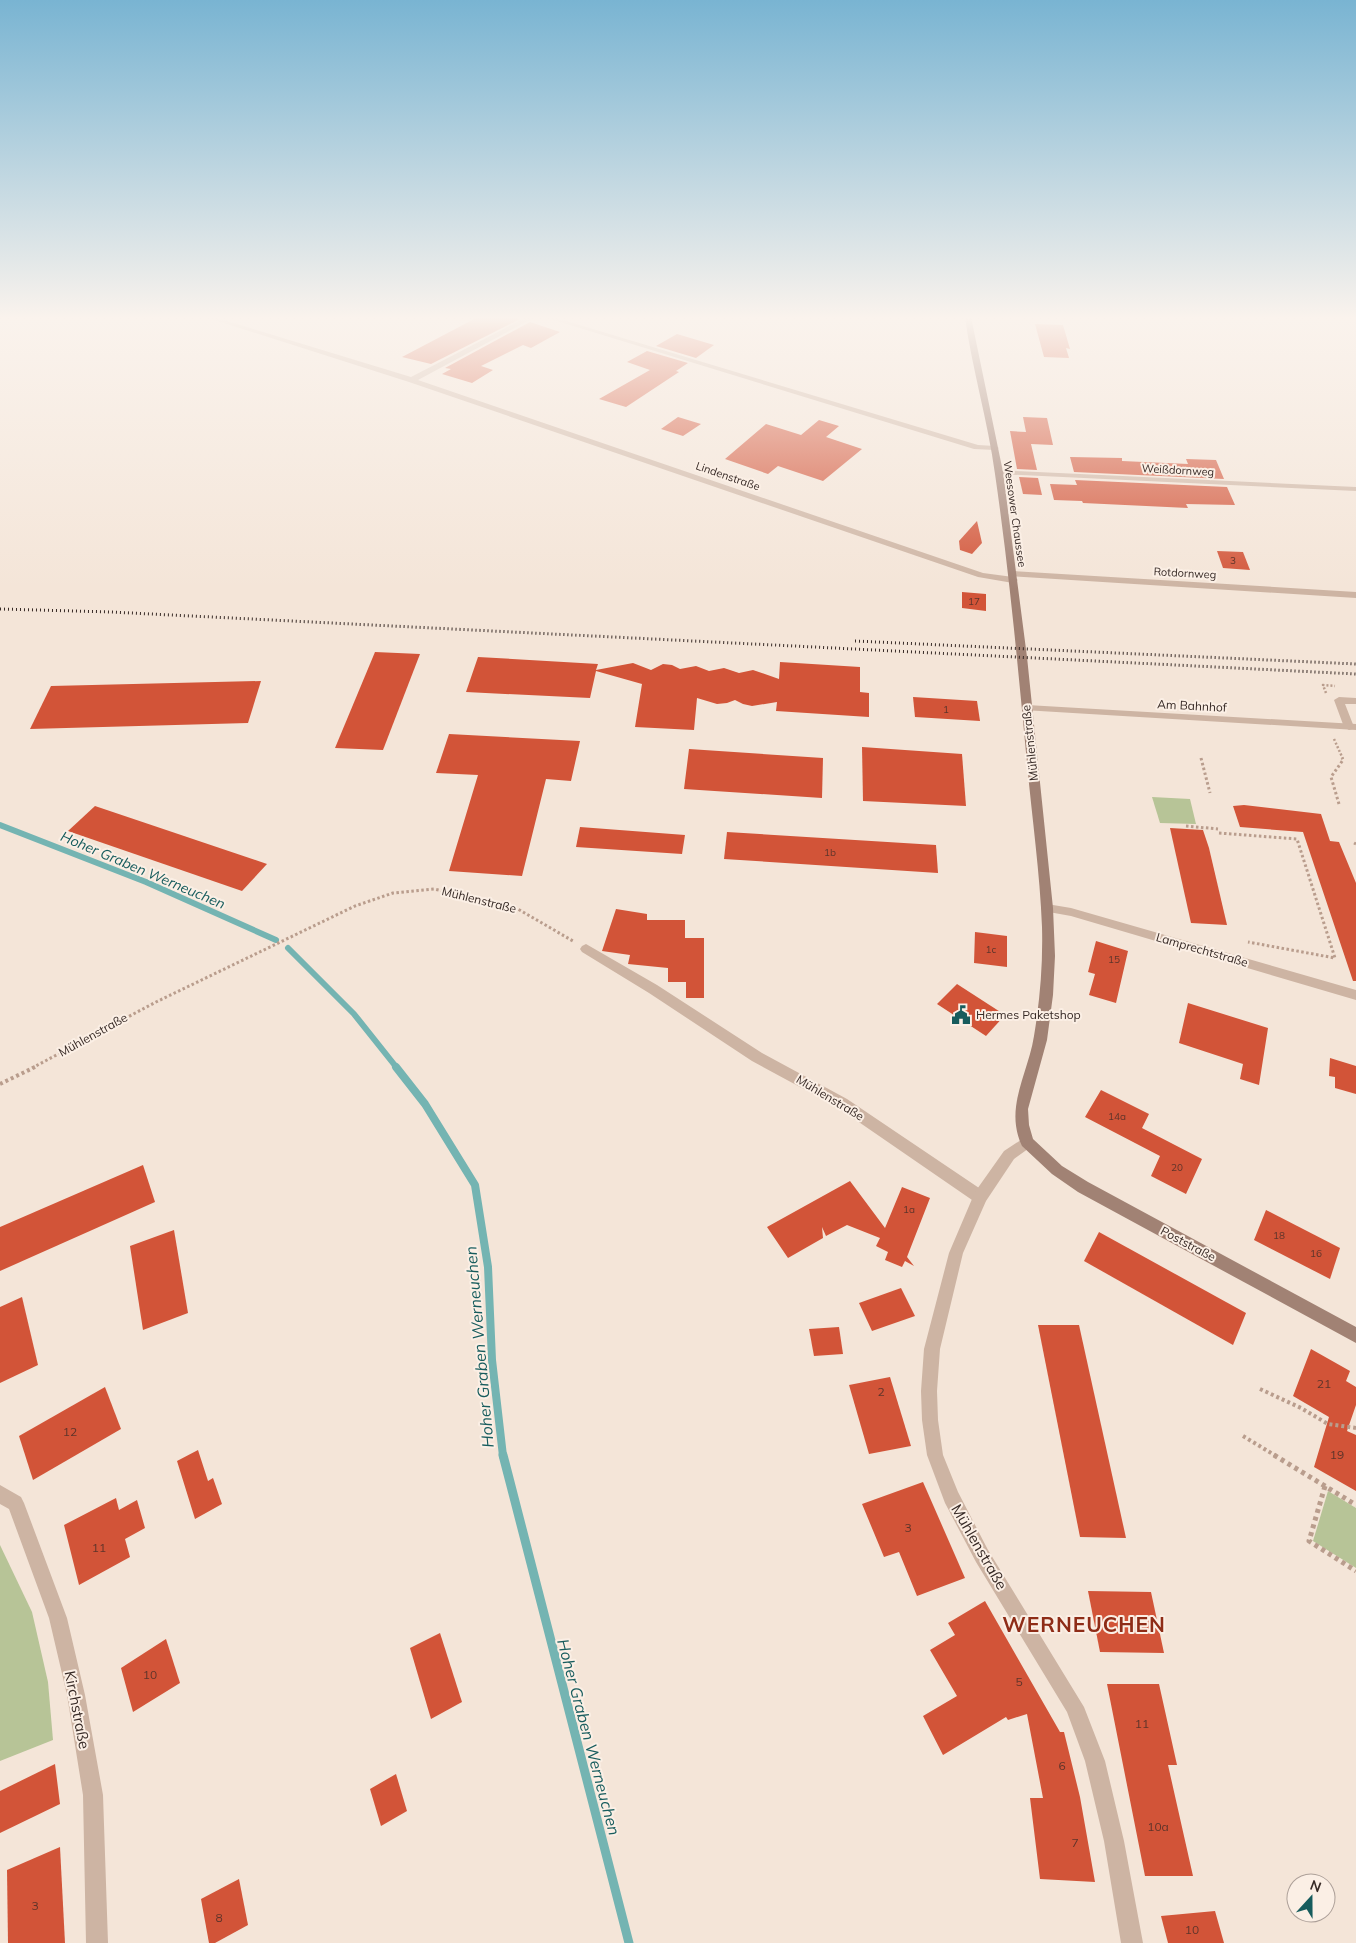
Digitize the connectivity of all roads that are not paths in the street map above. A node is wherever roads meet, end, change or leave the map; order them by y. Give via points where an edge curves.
1 (493, 408) edge
2 (845, 408) edge
3 (987, 408) edge
4 (995, 448) junction
5 (999, 472) junction
6 (1356, 489) edge
7 (1013, 577) junction
8 (1356, 595) edge
9 (1022, 657) joint
10 (1356, 701) edge
11 (1027, 708) junction
12 (1353, 727) edge
13 (1047, 908) junction
14 (586, 948) road end
15 (1356, 994) edge
16 (1027, 1142) junction
17 (980, 1197) junction
18 (1356, 1335) edge
19 (0, 1494) edge
20 (98, 1943) edge
21 (1132, 1943) edge

1 - 7 street, Lindenstraße via 993,579
2 - 4 street via 968,445
3 - 4 main road, Weesower Chaussee
4 - 5 main road, Weesower Chaussee
5 - 6 street, Weißdornweg
5 - 7 main road, Weesower Chaussee
7 - 8 street, Rotdornweg
7 - 9 main road, Weesower Chaussee
9 - 11 main road, Mühlenstraße
10 - 12 street via 1340,700
11 - 12 street, Am Bahnhof
11 - 13 main road, Mühlenstraße
13 - 15 street, Lamprechtstraße via 1071,912
13 - 16 main road, Mühlenstraße via 1048,995 1040,1040 1021,1109
14 - 17 street, Mühlenstraße via 757,1057 842,1103
16 - 17 street, Mühlenstraße via 1009,1155
16 - 18 main road, Poststraße via 1057,1170 1083,1188
17 - 21 street, Mühlenstraße via 956,1253 932,1349 928,1391 935,1455 951,1497 982,1556 1075,1707 1095,1761 1114,1841
19 - 20 street, Kirchstraße via 15,1503 58,1618 76,1695 93,1795

